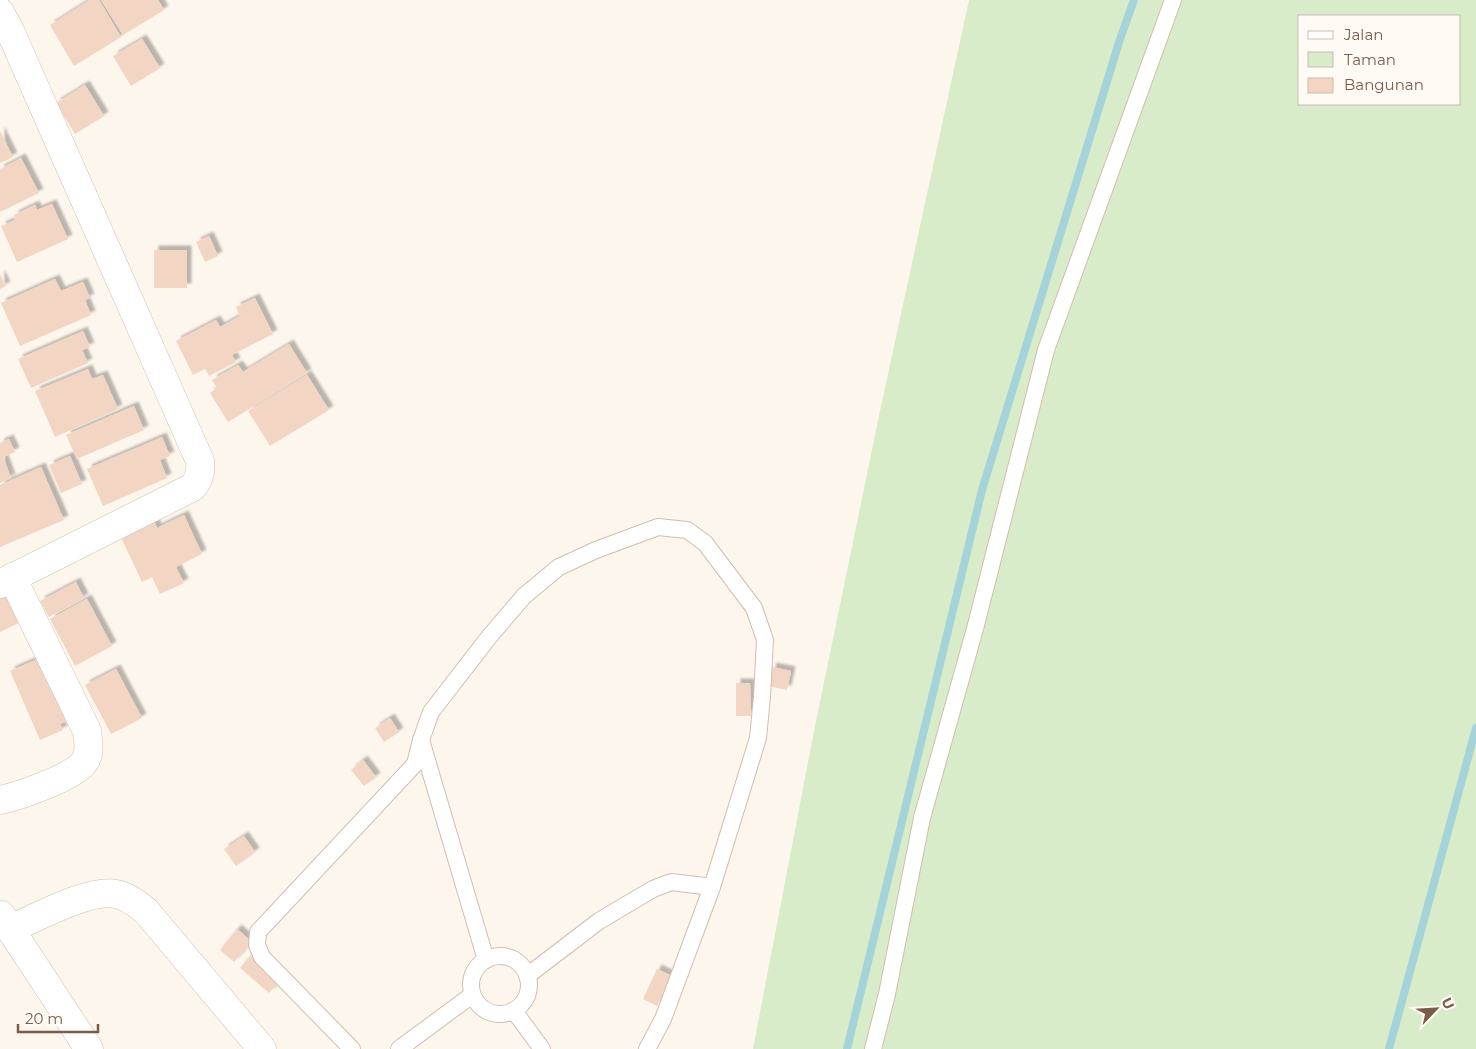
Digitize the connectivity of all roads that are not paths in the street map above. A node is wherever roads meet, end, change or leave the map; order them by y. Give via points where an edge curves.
1 (1173, 0) edge
2 (0, 12) edge
3 (6, 581) edge
4 (421, 740) junction
5 (0, 800) edge
6 (712, 887) junction
7 (5, 921) edge
8 (486, 960) junction
9 (527, 976) junction
10 (472, 994) junction
11 (514, 1011) junction
12 (89, 1049) edge
13 (262, 1049) edge
14 (352, 1049) edge
15 (399, 1049) edge
16 (542, 1049) edge
17 (648, 1049) edge
18 (873, 1049) edge

1 - 18 lane via 1046,350 976,625 922,818
2 - 3 street via 200,461 201,472 193,487
3 - 5 street via 87,731 90,752 85,762 65,776
4 - 6 lane via 431,712 489,637 524,596 559,567 658,527 687,530 704,543 754,608 765,640 758,738
4 - 8 lane
4 - 14 lane via 415,764 258,932 257,946 262,957
6 - 9 lane via 671,882 653,889 599,921
6 - 17 lane via 663,1019
7 - 12 street
7 - 13 street via 84,898 110,893 126,897 146,911
8 - 9 lane via 495,956 505,957 522,967
8 - 10 lane via 473,975
9 - 11 lane via 527,996
10 - 11 lane via 477,1003 494,1014
10 - 15 lane
11 - 16 lane

